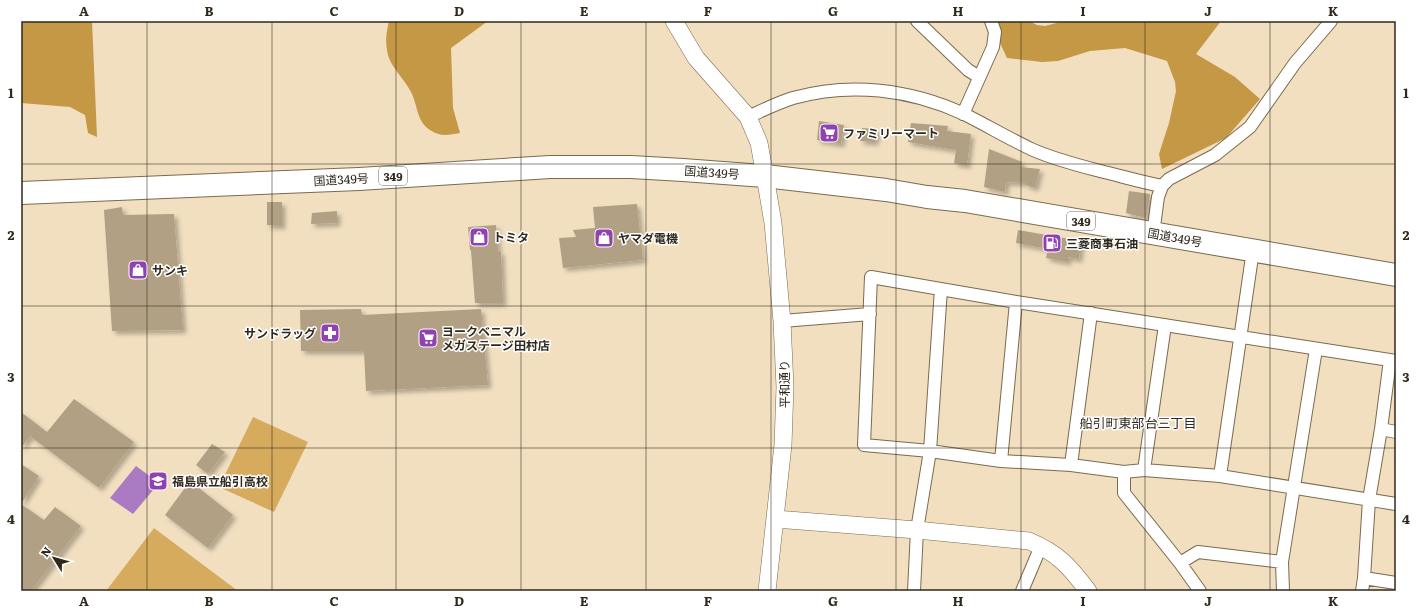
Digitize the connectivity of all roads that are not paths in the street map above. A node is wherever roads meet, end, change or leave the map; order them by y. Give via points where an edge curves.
1 (674, 21) edge
2 (917, 21) edge
3 (991, 21) edge
4 (1331, 21) edge
5 (979, 76) junction
6 (963, 114) junction
7 (748, 117) junction
8 (765, 176) junction
9 (1162, 186) junction
10 (21, 193) edge
11 (1153, 234) junction
12 (1253, 250) junction
13 (1396, 275) edge
14 (941, 289) junction
15 (1016, 302) junction
16 (1091, 313) junction
17 (870, 314) junction
18 (782, 321) junction
19 (1165, 325) junction
20 (1241, 336) junction
21 (1316, 349) junction
22 (1393, 361) edge
23 (1381, 429) junction
24 (1396, 432) edge
25 (930, 451) junction
26 (1001, 461) junction
27 (1071, 465) junction
28 (1144, 470) junction
29 (1124, 472) junction
30 (1220, 476) junction
31 (1294, 488) junction
32 (1370, 500) junction
33 (1396, 504) edge
34 (775, 519) junction
35 (917, 530) junction
36 (1042, 546) junction
37 (1282, 562) junction
38 (1180, 563) junction
39 (1364, 578) junction
40 (1396, 583) edge
41 (766, 591) edge
42 (914, 591) edge
43 (1022, 591) edge
44 (1088, 591) edge
45 (1200, 591) edge
46 (1283, 591) edge
47 (1362, 591) edge

1 - 7 street, 平和通り via 696,58
2 - 5 street via 968,70
3 - 5 street via 995,32 993,47
4 - 9 street via 1295,63 1250,127 1215,155 1170,179
5 - 6 street
6 - 7 street via 918,97 858,88 793,98
6 - 9 street via 1032,149 1064,161
7 - 8 street, 平和通り via 759,143
8 - 10 highway, 国道349号 / 349 via 631,167 550,167 359,179
8 - 11 highway, 国道349号 / 349 via 965,201
8 - 18 street, 平和通り via 773,223
9 - 11 street
11 - 12 highway, 国道349号 / 349
12 - 13 highway, 国道349号 / 349
12 - 20 street
14 - 15 street
14 - 17 street via 871,277
14 - 25 street
15 - 16 street
15 - 26 street
16 - 19 street
16 - 27 street
17 - 18 street
17 - 25 street via 864,445
18 - 34 street, 平和通り via 785,387 783,445
19 - 20 street
19 - 28 street
20 - 21 street
20 - 30 street
21 - 22 street
21 - 31 street
22 - 23 street
23 - 24 street
23 - 32 street
25 - 26 street
25 - 35 street
26 - 27 street
27 - 29 street
28 - 29 street
28 - 30 street
29 - 38 street via 1124,493
30 - 31 street
31 - 32 street
31 - 37 street
32 - 33 street
32 - 39 street
34 - 35 street
34 - 41 street, 平和通り
35 - 36 street via 1029,541
35 - 42 street
36 - 43 street
36 - 44 street via 1067,565
37 - 38 street via 1198,552
37 - 46 street
38 - 45 street
39 - 40 street
39 - 47 street

